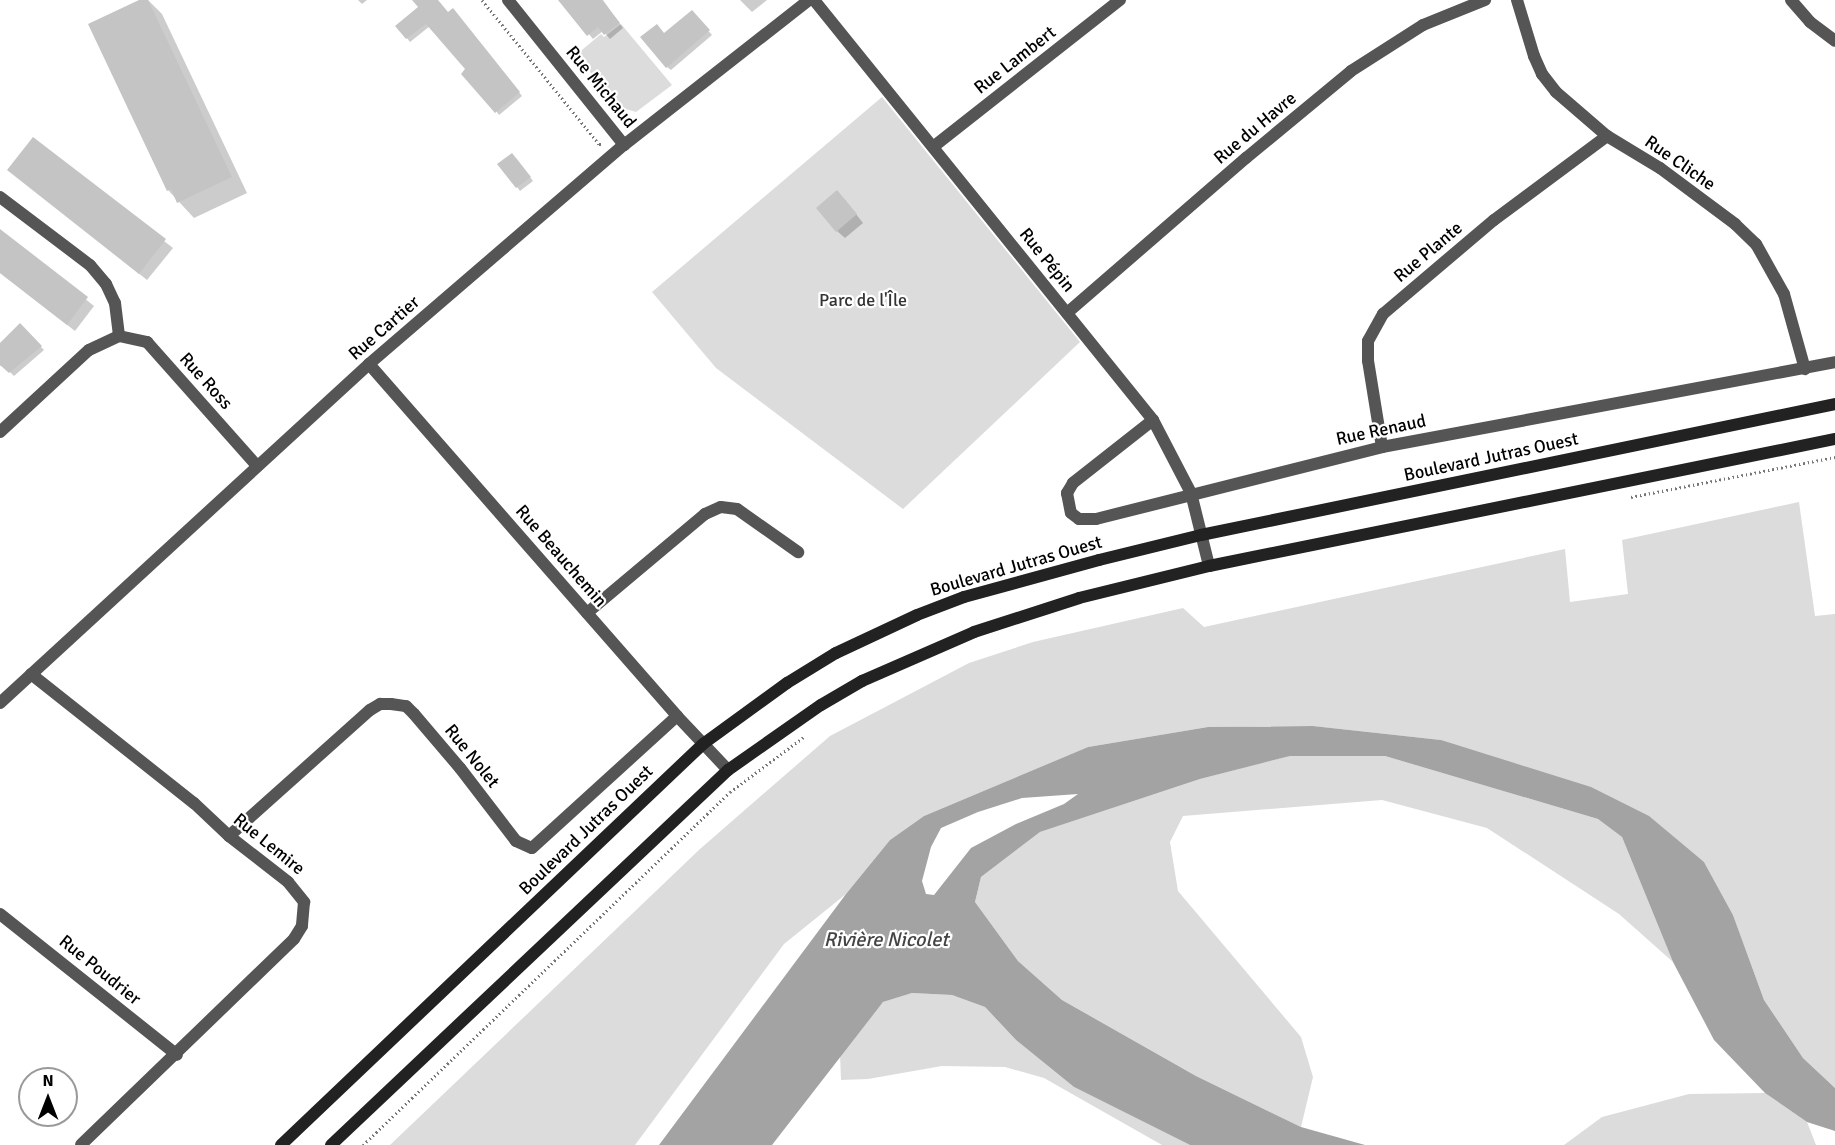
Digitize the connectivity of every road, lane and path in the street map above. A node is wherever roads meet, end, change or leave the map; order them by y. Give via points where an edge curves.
1 (482, 0) edge
2 (507, 0) edge
3 (809, 0) edge
4 (814, 0) edge
5 (1120, 0) edge
6 (1485, 0) edge
7 (1517, 0) edge
8 (1791, 0) edge
9 (1835, 41) edge
10 (1607, 135) junction
11 (624, 145) junction
12 (933, 147) junction
13 (0, 196) edge
14 (1067, 313) junction
15 (119, 336) junction
16 (1835, 362) edge
17 (369, 364) junction
18 (1805, 369) junction
19 (1835, 404) edge
20 (1153, 420) junction
21 (1, 428) edge
22 (1835, 439) edge
23 (1382, 447) junction
24 (1835, 457) edge
25 (257, 466) junction
26 (1191, 493) junction
27 (1622, 499) dead end
28 (1201, 535) junction
29 (798, 552) dead end
30 (1209, 566) junction
31 (587, 613) junction
32 (31, 674) junction
33 (0, 703) edge
34 (677, 716) junction
35 (812, 731) dead end
36 (703, 744) junction
37 (728, 770) junction
38 (229, 836) junction
39 (0, 914) edge
40 (177, 1055) junction
41 (81, 1145) edge
42 (282, 1145) edge
43 (331, 1145) edge
44 (363, 1145) edge

1 - 11 path, Rue Michaud via 599,144
2 - 11 street, Rue Michaud
3 - 11 street, Rue Cartier
4 - 12 street, Rue Pépin
5 - 12 street, Rue Lambert
6 - 14 street, Rue du Havre via 1423,25 1351,72
7 - 10 street, Rue Cliche via 1542,74 1556,92
8 - 9 street via 1810,22
10 - 18 street, Rue Cliche via 1679,182 1756,244 1784,294
10 - 23 street, Rue Plante via 1494,220 1383,314 1368,341
11 - 17 street, Rue Cartier
12 - 14 street, Rue Pépin
13 - 15 street via 90,265 115,303
14 - 20 street, Rue Pépin
15 - 21 street via 89,350
15 - 25 street, Rue Ross via 147,342
16 - 18 street, Rue Renaud
17 - 25 street, Rue Cartier
17 - 31 street, Rue Beauchemin
18 - 23 street, Rue Renaud
19 - 28 main road, Boulevard Jutras Ouest
20 - 26 street, Rue Pépin
20 - 26 street, Rue Renaud via 1073,483 1067,493 1071,513 1079,519 1096,519
22 - 30 main road
23 - 26 street, Rue Renaud
24 - 27 path
25 - 32 street, Rue Cartier
26 - 28 street, Rue Pépin
28 - 30 street, Rue Pépin
28 - 36 main road, Boulevard Jutras Ouest via 1031,577 917,615 836,653 787,682
29 - 31 street via 737,509 721,507 705,514
30 - 37 main road via 1029,612 928,650 821,705
31 - 34 street, Rue Beauchemin
32 - 33 street, Rue Cartier
32 - 38 street, Rue Lemire via 194,803
34 - 36 street, Rue Beauchemin
34 - 38 street, Rue Nolet via 532,848 516,841 414,714 406,706 390,704 370,710
35 - 44 path via 730,792
36 - 37 street, Rue Beauchemin
36 - 42 main road, Boulevard Jutras Ouest
37 - 43 main road
38 - 40 street, Rue Lemire via 298,892 304,902 302,926 269,966
39 - 40 street, Rue Poudrier
40 - 41 street, Rue Lemire

